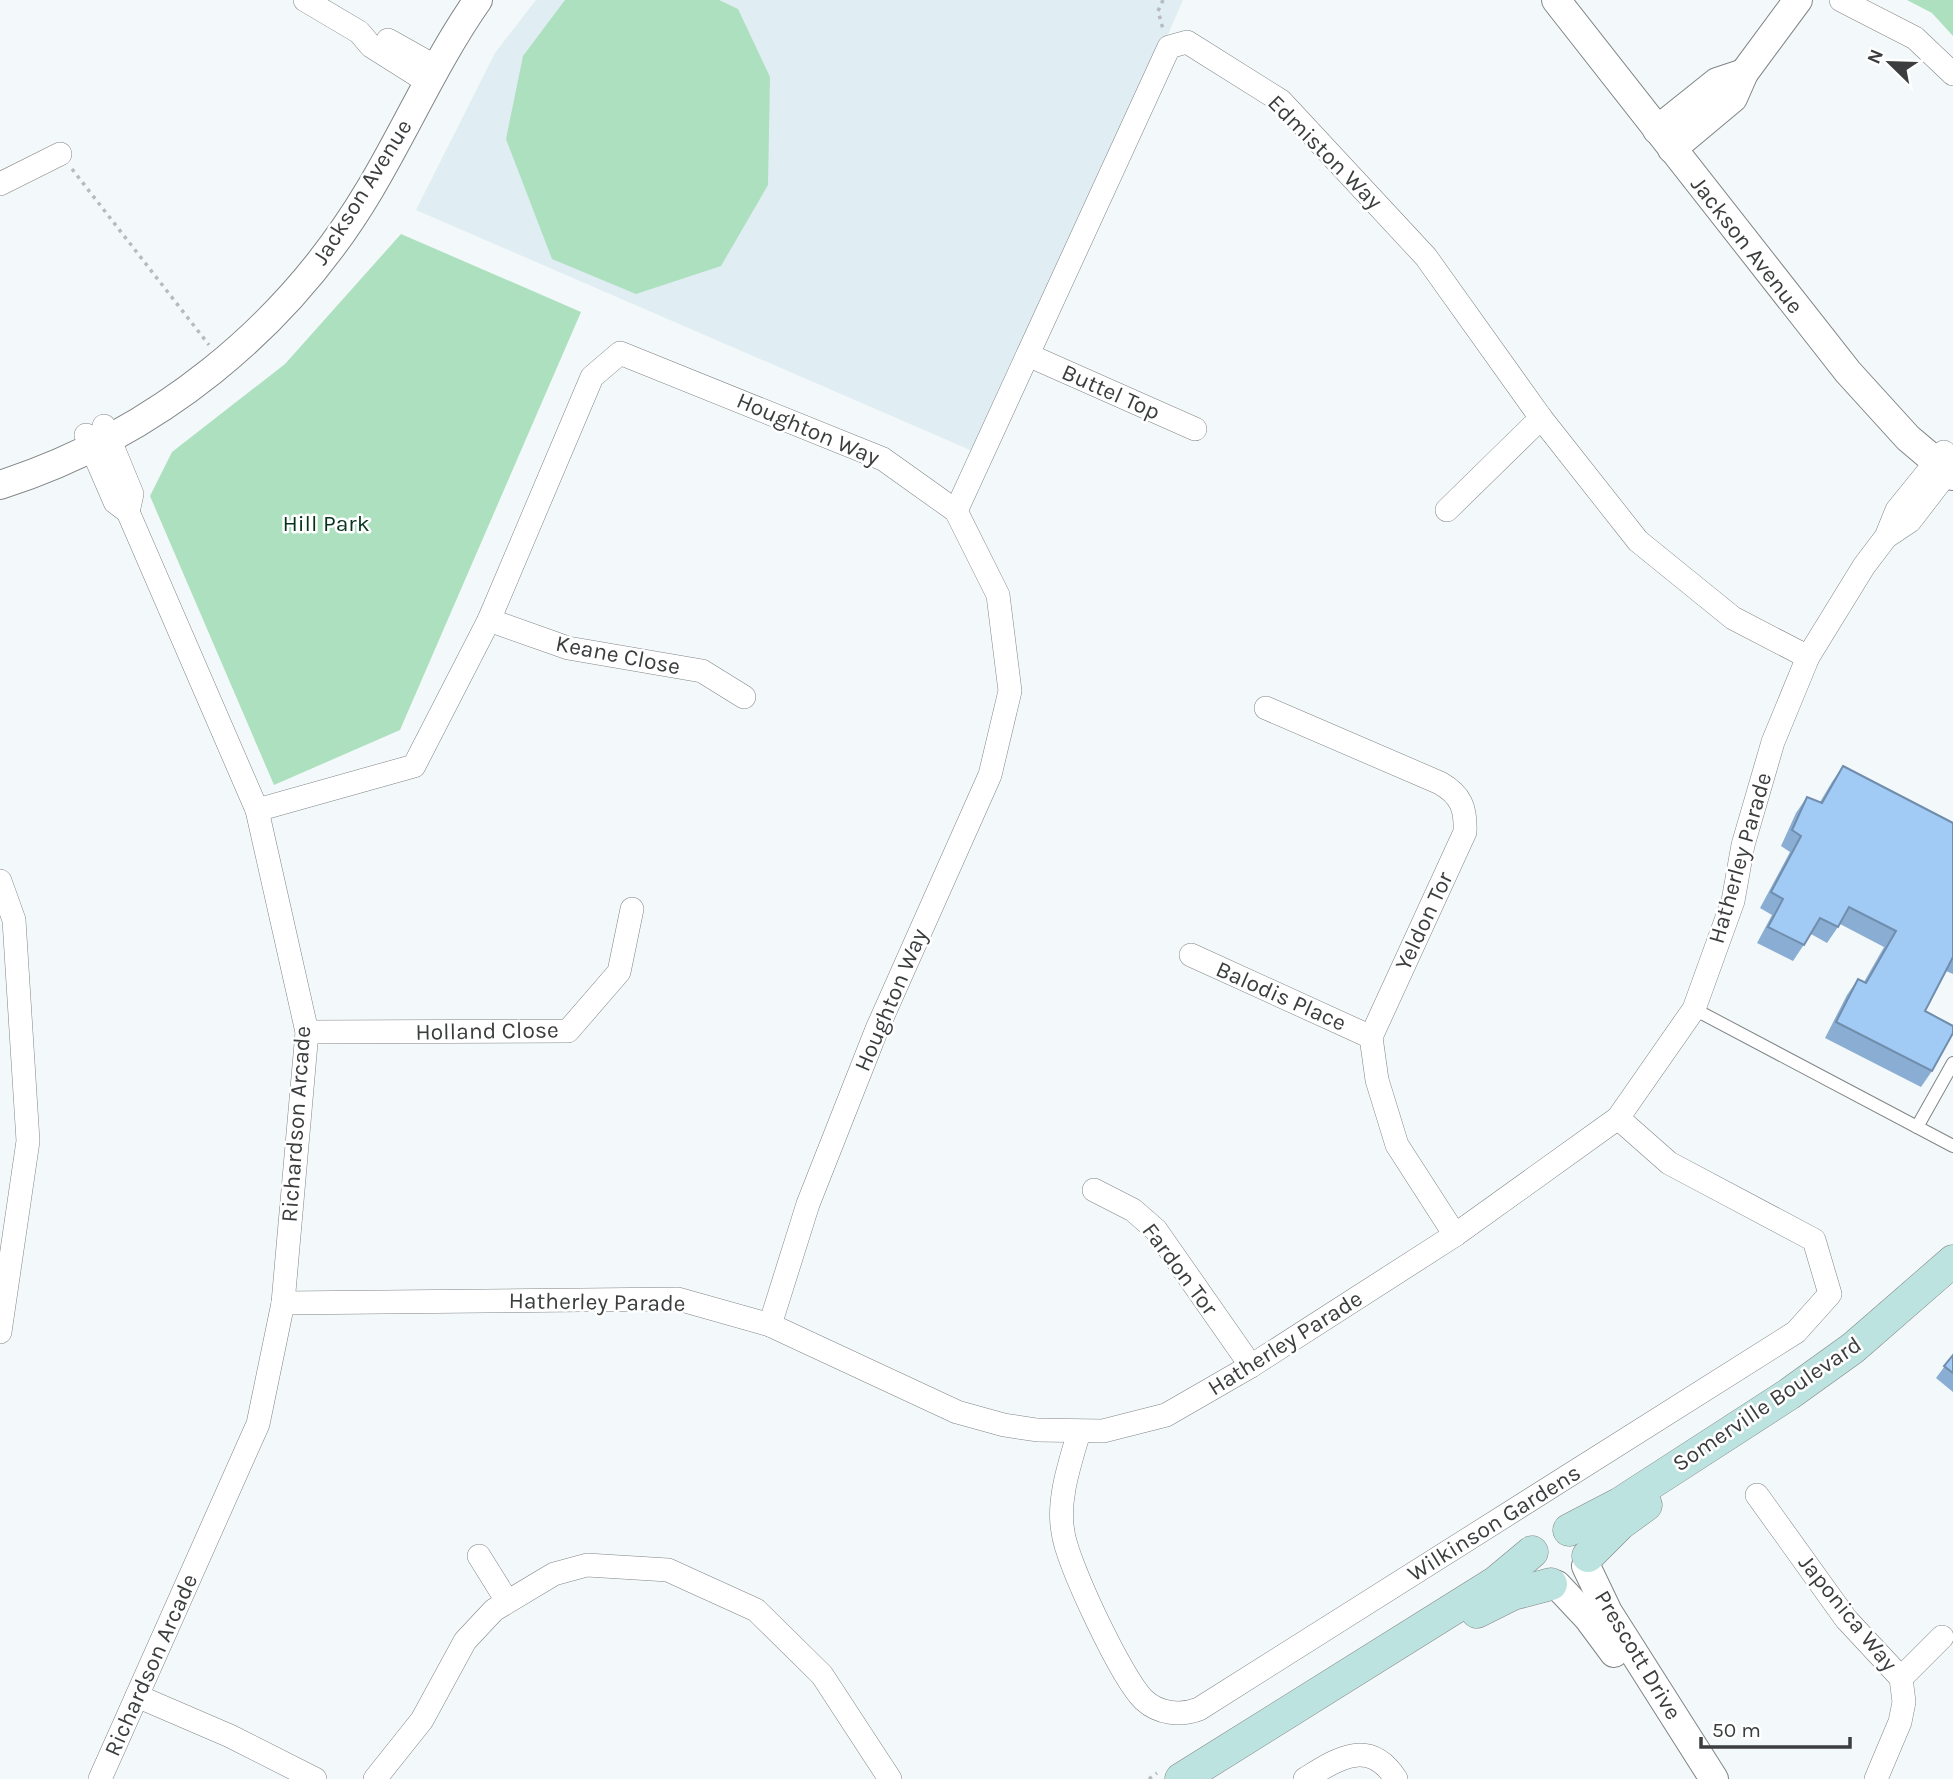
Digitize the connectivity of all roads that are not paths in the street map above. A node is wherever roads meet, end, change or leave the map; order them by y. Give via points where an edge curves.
1 (305, 0) edge
2 (461, 0) edge
3 (478, 0) edge
4 (1556, 0) edge
5 (1573, 0) edge
6 (1798, 0) edge
7 (1841, 0) edge
8 (426, 70) junction
9 (1953, 74) edge
10 (1670, 135) junction
11 (60, 154) road end
12 (0, 184) edge
13 (1028, 355) junction
14 (1541, 418) junction
15 (1195, 429) dead end
16 (98, 438) junction
17 (1948, 464) edge
18 (0, 470) edge
19 (0, 485) edge
20 (1447, 510) dead end
21 (956, 511) junction
22 (489, 620) junction
23 (1808, 657) junction
24 (744, 697) dead end
25 (1266, 708) dead end
26 (257, 810) junction
27 (0, 881) edge
28 (632, 909) dead end
29 (1191, 955) dead end
30 (1694, 1009) junction
31 (307, 1032) junction
32 (1371, 1037) junction
33 (1953, 1063) edge
34 (1618, 1118) junction
35 (1917, 1127) junction
36 (1953, 1146) edge
37 (1094, 1190) dead end
38 (1455, 1235) junction
39 (1953, 1261) edge
40 (1953, 1278) edge
41 (283, 1303) junction
42 (770, 1325) junction
43 (0, 1332) edge
44 (1251, 1366) junction
45 (1079, 1432) junction
46 (1757, 1496) dead end
47 (1569, 1530) junction
48 (1532, 1552) junction
49 (479, 1556) dead end
50 (1587, 1561) junction
51 (1554, 1584) junction
52 (507, 1601) junction
53 (1942, 1637) dead end
54 (1901, 1678) junction
55 (137, 1696) junction
56 (100, 1779) edge
57 (315, 1779) edge
58 (375, 1779) edge
59 (890, 1779) edge
60 (1181, 1779) edge
61 (1212, 1779) edge
62 (1305, 1779) edge
63 (1396, 1779) edge
64 (1696, 1779) edge
65 (1714, 1779) edge
66 (1876, 1779) edge

1 - 8 street via 359,32 371,46
2 - 8 street, Jackson Avenue
3 - 8 street, Jackson Avenue
4 - 10 street, Jackson Avenue
5 - 10 street, Jackson Avenue
6 - 10 street via 1744,73 1717,82
7 - 9 street via 1915,38
8 - 16 street, Jackson Avenue via 327,232 271,299 214,351
8 - 16 street, Jackson Avenue via 341,234 286,303 197,383
10 - 17 street, Jackson Avenue via 1856,361
11 - 12 street
13 - 14 street, Edmiston Way via 1169,47 1187,42 1281,101 1426,257
13 - 15 street, Buttel Top
13 - 21 street
14 - 20 street
14 - 23 street, Edmiston Way via 1638,541 1733,618
16 - 18 street, Jackson Avenue
16 - 19 street, Jackson Avenue
16 - 26 street, Richardson Arcade via 132,494 128,512
17 - 23 street, Hatherley Parade via 1910,521 1886,537 1864,566
21 - 22 street, Houghton Way via 883,459 620,353 592,377
21 - 42 street, Houghton Way via 998,595 1010,691 990,775 877,1029 808,1204
22 - 24 street, Keane Close via 568,649 702,671
22 - 26 street, Houghton Way via 414,766
23 - 30 street, Hatherley Parade via 1773,742 1743,845 1733,901
25 - 32 street, Yeldon Tor via 1440,783 1463,803 1465,832
26 - 31 street, Richardson Arcade
27 - 43 street via 14,920 27,1141
28 - 31 street, Holland Close via 619,972 568,1031
29 - 32 street, Balodis Place
30 - 34 street, Hatherley Parade
30 - 35 lane
31 - 41 street, Richardson Arcade
32 - 38 street via 1377,1080 1397,1145
33 - 35 lane
34 - 38 street, Hatherley Parade
34 - 45 street, Wilkinson Gardens via 1669,1163 1814,1240 1830,1294 1796,1332 1199,1709 1171,1713 1144,1700 1074,1572 1062,1531 1066,1480
35 - 36 lane
37 - 44 street, Fardon Tor via 1133,1210 1156,1230
38 - 44 street, Hatherley Parade
39 - 47 main road, Somerville Boulevard via 1853,1348 1789,1394 1619,1504
40 - 50 main road, Somerville Boulevard via 1875,1348 1791,1413 1637,1510
41 - 42 street, Hatherley Parade via 678,1299
41 - 55 street, Richardson Arcade via 258,1424
42 - 45 street, Hatherley Parade via 957,1412 1004,1425
44 - 45 street, Hatherley Parade via 1166,1415 1135,1425
46 - 54 street, Japonica Way via 1846,1619
47 - 48 main road via 1545,1533
47 - 50 main road via 1582,1540
48 - 51 main road via 1534,1568
48 - 60 main road via 1496,1582
49 - 52 street
50 - 51 main road via 1575,1580
50 - 65 street, Prescott Drive via 1608,1612
51 - 61 main road via 1489,1604
51 - 64 street, Prescott Drive via 1605,1640
52 - 58 street via 465,1642 422,1720
52 - 59 street via 554,1574 587,1564 668,1570 756,1610 822,1675
53 - 54 street
54 - 66 street, Japonica Way via 1904,1702 1900,1722
55 - 56 street, Richardson Arcade
55 - 57 street
62 - 63 street via 1352,1754 1384,1763

